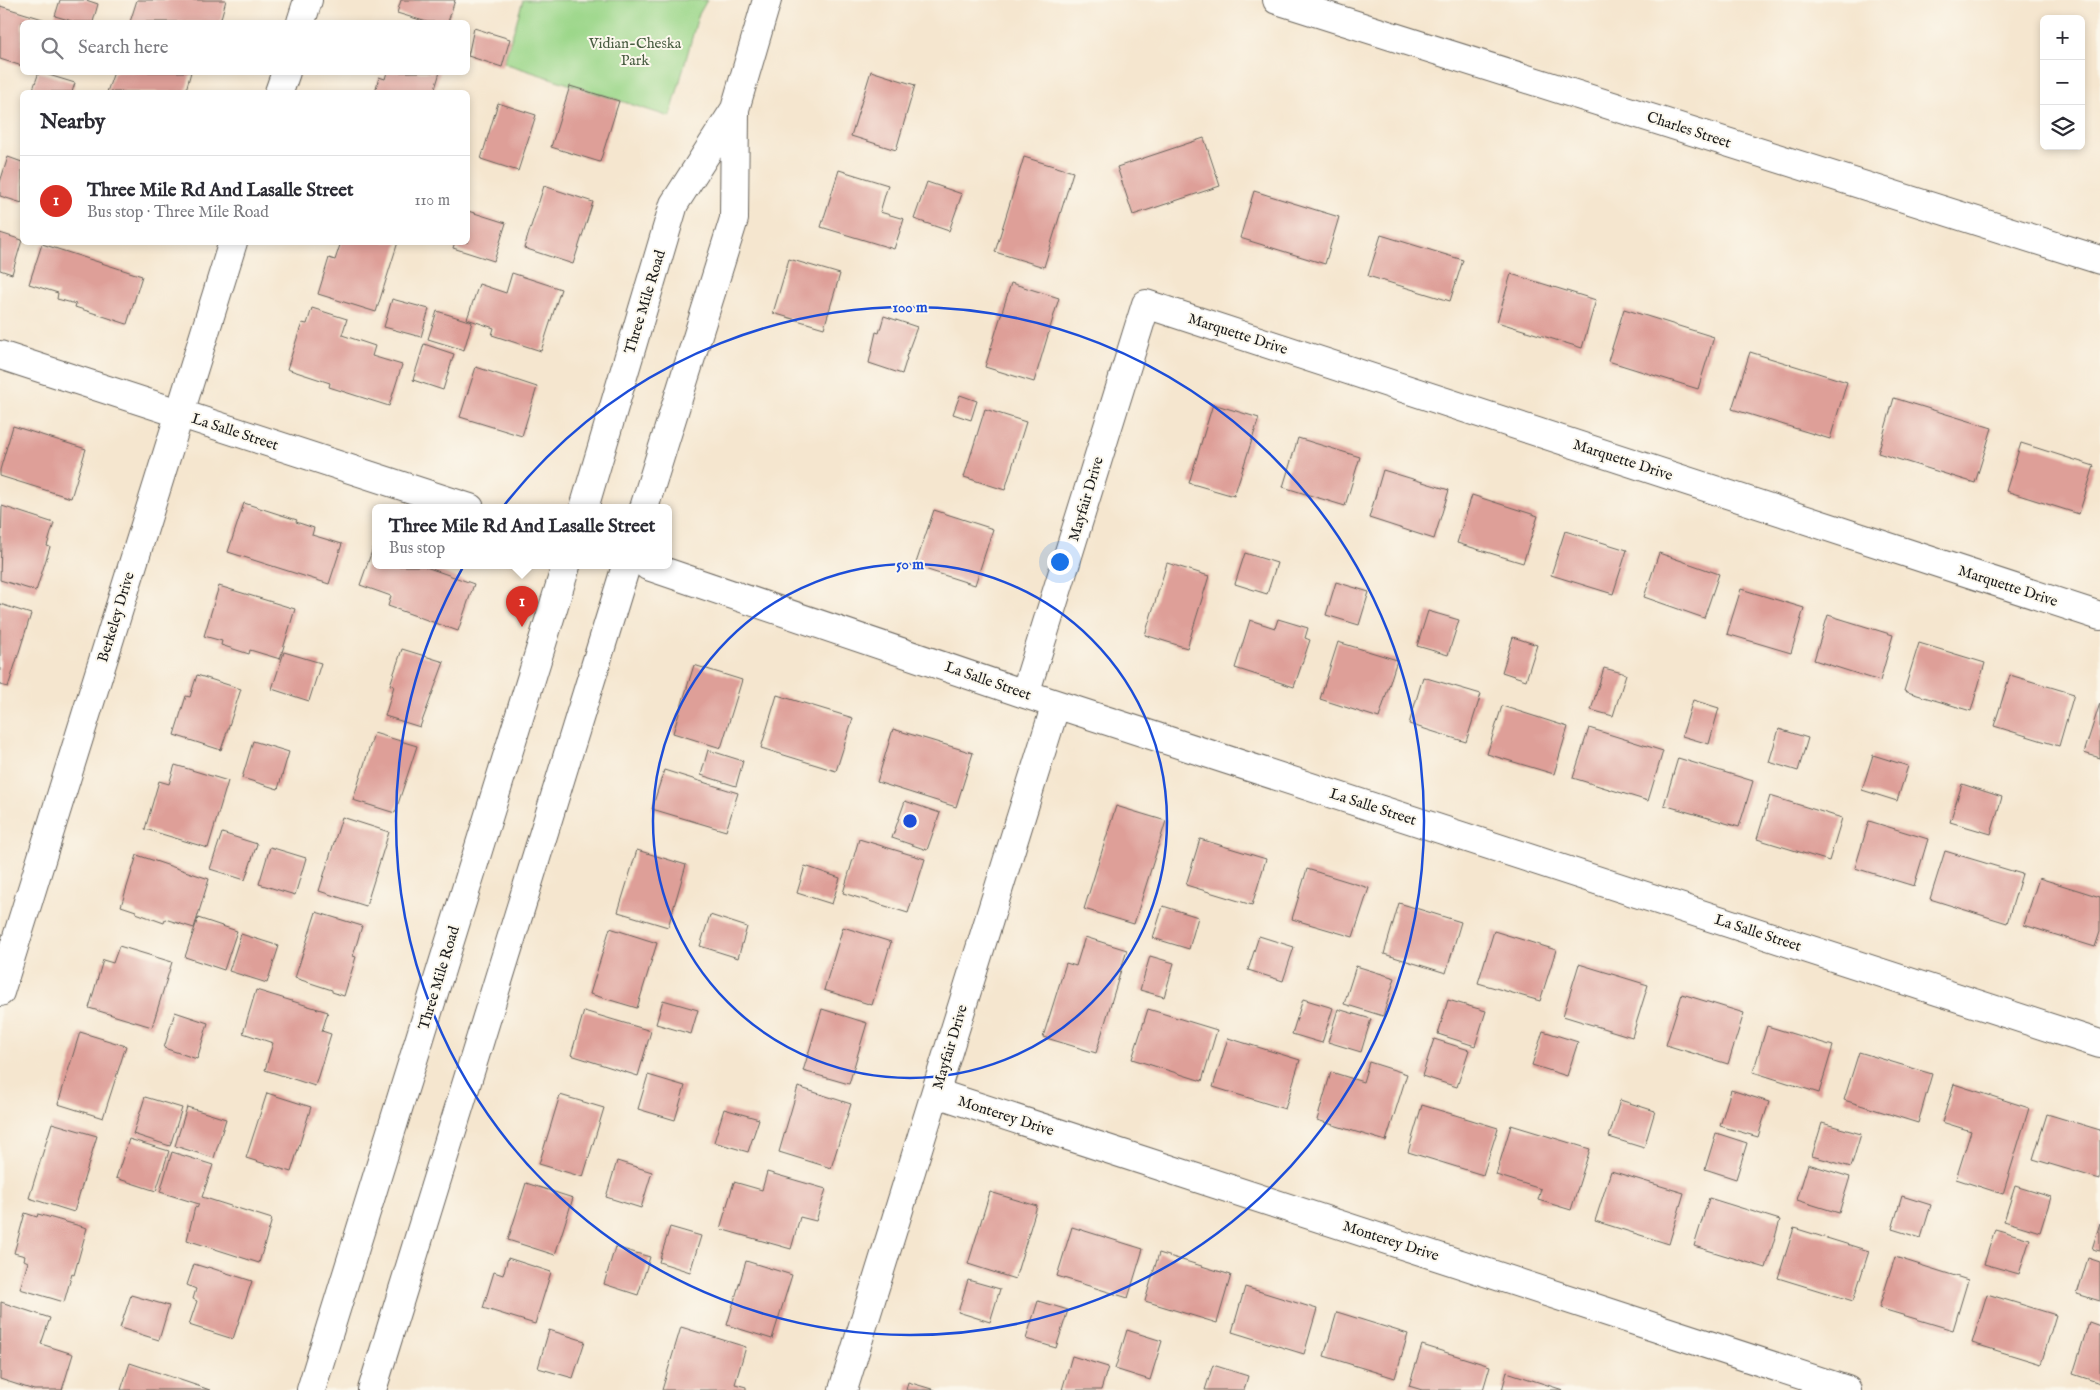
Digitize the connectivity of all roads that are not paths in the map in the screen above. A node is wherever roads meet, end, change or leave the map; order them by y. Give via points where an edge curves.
1 (308, 0) edge
2 (766, 0) edge
3 (1277, 0) edge
4 (302, 20) edge
5 (285, 75) edge
6 (281, 90) edge
7 (735, 109) junction
8 (232, 245) edge
9 (2100, 260) edge
10 (1146, 304) joint
11 (0, 355) edge
12 (180, 414) junction
13 (458, 504) edge
14 (585, 504) edge
15 (645, 504) edge
16 (565, 569) edge
17 (625, 569) edge
18 (657, 569) edge
19 (2100, 616) edge
20 (1025, 694) junction
21 (1056, 704) junction
22 (0, 992) edge
23 (2100, 1044) edge
24 (936, 1092) junction
25 (311, 1390) edge
26 (372, 1390) edge
27 (844, 1390) edge
28 (1847, 1390) edge

1 - 4 street
2 - 7 street, Three Mile Road
3 - 9 street, Charles Street
5 - 6 street
7 - 14 street, Three Mile Road via 674,204
7 - 15 street, Three Mile Road via 734,219
8 - 12 street, Berkeley Drive
10 - 19 street, Marquette Drive
10 - 20 street, Mayfair Drive
11 - 12 street, La Salle Street
12 - 13 street, La Salle Street
12 - 22 street, Berkeley Drive
16 - 25 street, Three Mile Road
17 - 26 street
18 - 20 street, La Salle Street
20 - 21 street, La Salle Street
21 - 23 street, La Salle Street
21 - 24 street, Mayfair Drive
24 - 27 street, Mayfair Drive
24 - 28 street, Monterey Drive

